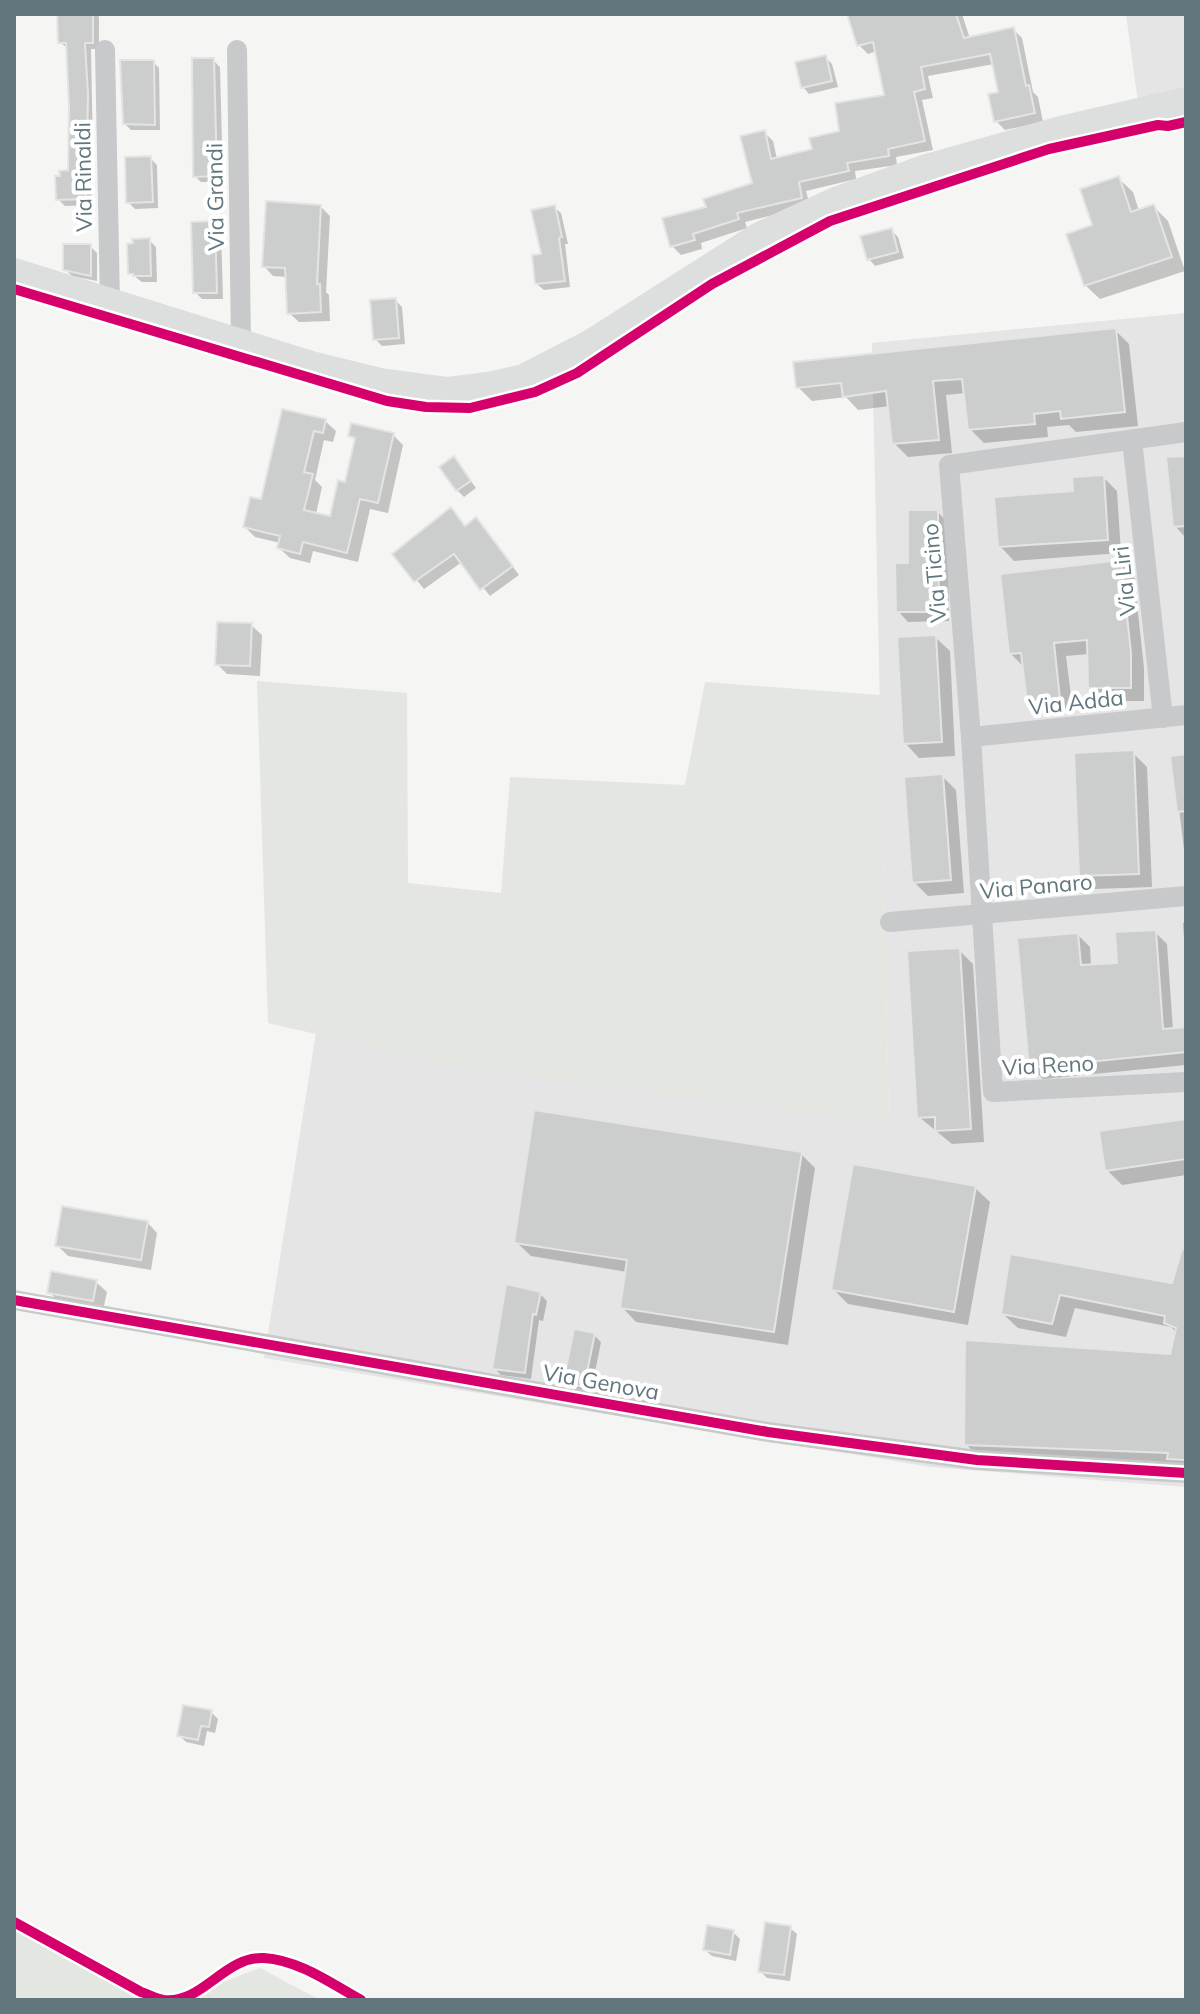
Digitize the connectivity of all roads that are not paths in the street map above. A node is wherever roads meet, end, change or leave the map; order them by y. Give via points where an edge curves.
1 (105, 50) dead end
2 (237, 50) dead end
3 (1186, 103) edge
4 (14, 274) edge
5 (110, 303) junction
6 (241, 344) junction
7 (1186, 432) edge
8 (1132, 440) junction
9 (1186, 715) edge
10 (1163, 718) junction
11 (971, 737) junction
12 (1186, 896) edge
13 (982, 916) junction
14 (890, 922) dead end
15 (1186, 1082) edge
16 (14, 1300) edge
17 (1186, 1473) edge

1 - 5 street, Via Rinaldi
2 - 6 street, Via Grandi
3 - 6 main road via 924,171 836,203 760,238 592,345 524,380 448,393 380,384
4 - 5 main road
5 - 6 main road
7 - 8 street, Via Ticino
8 - 10 street, Via Liri
8 - 11 street, Via Ticino via 949,465
9 - 10 street, Via Adda
10 - 11 street, Via Adda
11 - 13 street, Via Ticino
12 - 13 street, Via Panaro
13 - 14 street, Via Panaro
13 - 15 street, Via Reno via 993,1092
16 - 17 street, Via Genova via 783,1434 977,1460

